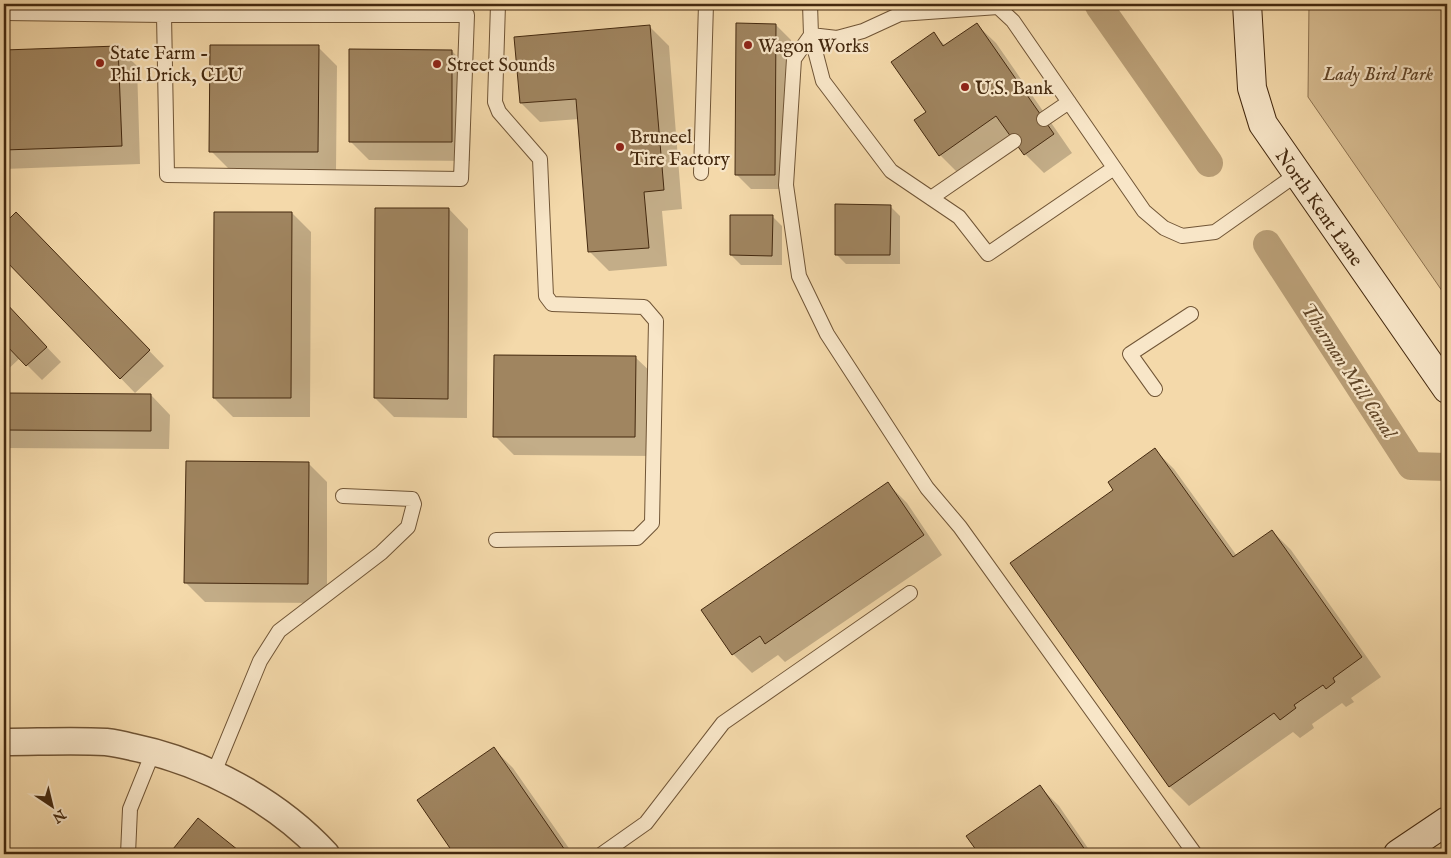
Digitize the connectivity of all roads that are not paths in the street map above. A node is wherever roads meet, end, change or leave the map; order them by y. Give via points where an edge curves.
1 (498, 4) edge
2 (706, 4) edge
3 (810, 4) edge
4 (1247, 4) edge
5 (164, 9) edge
6 (4, 12) edge
7 (811, 36) junction
8 (1069, 102) junction
9 (1044, 119) dead end
10 (1014, 141) dead end
11 (1114, 168) junction
12 (701, 173) dead end
13 (1297, 174) junction
14 (931, 198) junction
15 (1191, 314) dead end
16 (1155, 389) dead end
17 (1447, 389) edge
18 (343, 496) dead end
19 (496, 540) dead end
20 (910, 593) dead end
21 (4, 742) edge
22 (153, 752) junction
23 (213, 775) junction
24 (1447, 821) edge
25 (128, 854) edge
26 (326, 854) edge
27 (602, 854) edge
28 (1195, 854) edge
29 (1398, 854) edge

1 - 19 lane via 495,102 499,112 540,159 546,296 552,304 644,307 656,321 652,523 637,538
2 - 12 lane
3 - 7 lane
4 - 13 street, North Kent Lane via 1252,88 1262,124
5 - 5 lane via 167,175 461,179 467,15
5 - 6 lane
7 - 8 lane via 837,38 863,31 900,14 998,7 1013,22
7 - 14 lane via 823,81 891,171
7 - 28 lane via 794,60 786,185 799,276 827,334 927,488 960,527
8 - 9 lane
8 - 11 lane
10 - 14 lane
11 - 13 lane via 1144,211 1164,228 1182,236 1214,232
11 - 14 lane via 988,254 959,217
13 - 17 street, North Kent Lane
15 - 16 lane via 1130,354
18 - 23 lane via 412,499 414,504 408,527 381,553 279,630 260,661
20 - 27 lane via 723,723 646,823
21 - 22 street via 108,742
22 - 23 street
22 - 25 lane via 130,810
23 - 26 street via 281,814
24 - 29 street

